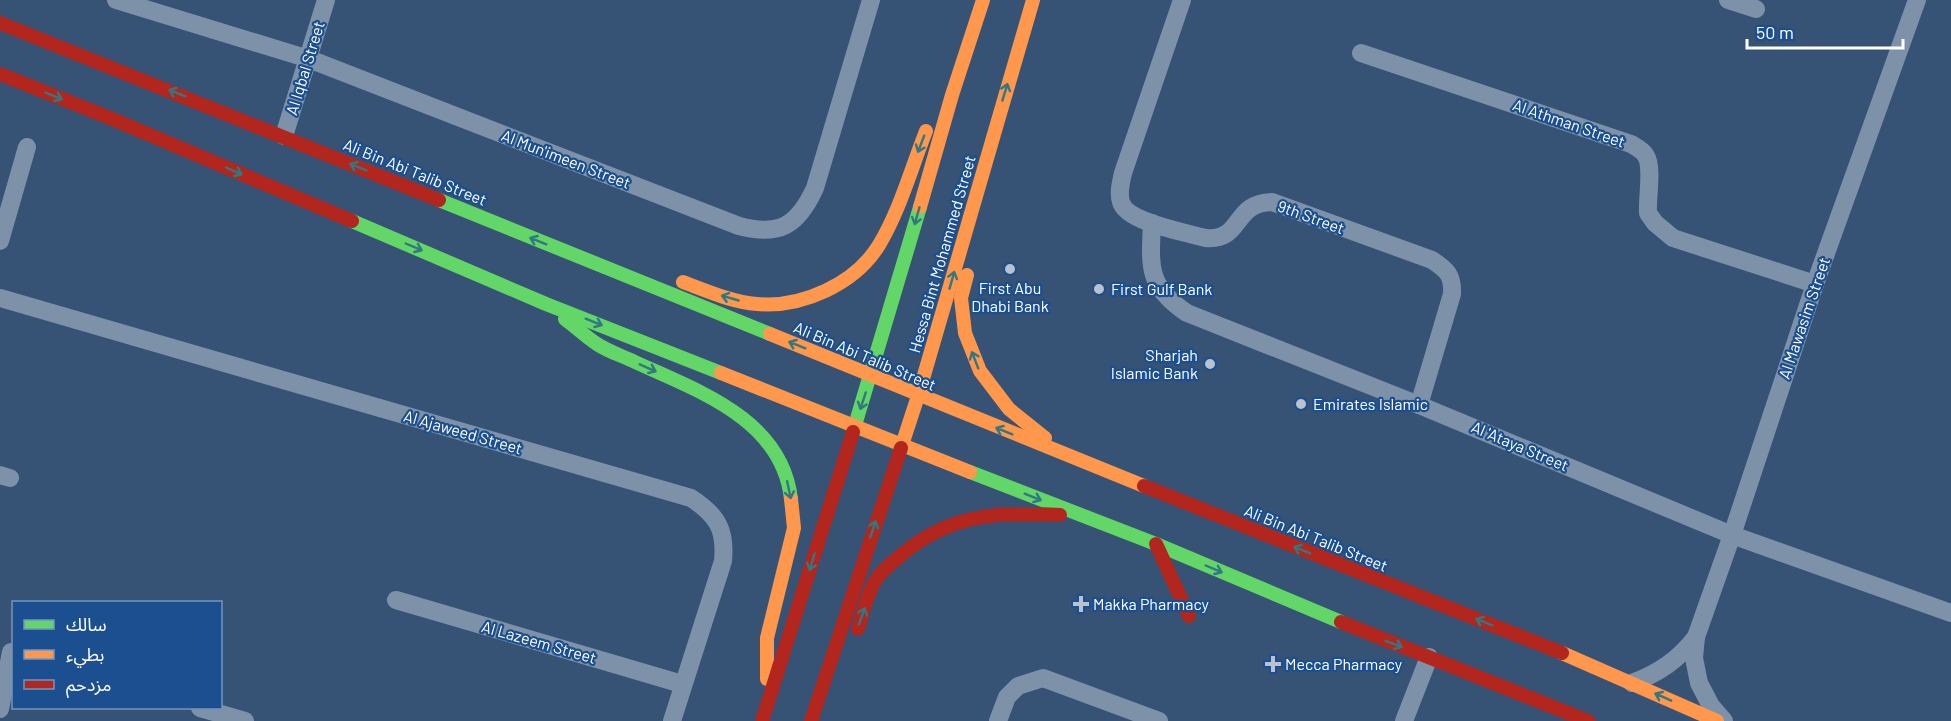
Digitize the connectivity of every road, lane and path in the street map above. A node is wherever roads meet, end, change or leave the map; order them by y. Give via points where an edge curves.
1 (116, 0) edge
2 (326, 0) edge
3 (872, 0) edge
4 (983, 0) edge
5 (1033, 0) edge
6 (1182, 0) edge
7 (1728, 0) edge
8 (1917, 0) edge
9 (1756, 9) dead end
10 (0, 23) edge
11 (1361, 53) dead end
12 (309, 59) junction
13 (0, 74) edge
14 (952, 95) junction
15 (284, 136) junction
16 (27, 147) dead end
17 (986, 164) junction
18 (1152, 223) junction
19 (0, 241) edge
20 (576, 257) junction
21 (640, 266) dead end
22 (671, 277) dead end
23 (1815, 284) junction
24 (0, 298) edge
25 (546, 303) junction
26 (871, 375) junction
27 (918, 396) junction
28 (1419, 405) junction
29 (854, 426) junction
30 (901, 444) junction
31 (1212, 514) junction
32 (1080, 516) junction
33 (1732, 535) junction
34 (1156, 544) junction
35 (396, 600) dead end
36 (1951, 613) edge
37 (1189, 616) dead end
38 (1696, 637) junction
39 (855, 638) dead end
40 (8, 651) edge
41 (1429, 657) junction
42 (847, 661) dead end
43 (1632, 683) junction
44 (682, 684) junction
45 (816, 704) junction
46 (767, 706) junction
47 (0, 709) edge
48 (203, 709) edge
49 (245, 721) edge
50 (672, 721) edge
51 (762, 721) edge
52 (811, 721) edge
53 (824, 721) edge
54 (998, 721) edge
55 (1159, 721) edge
56 (1404, 721) edge
57 (1588, 721) edge
58 (1717, 721) edge
59 (1724, 721) edge

1 - 12 street, Al Mun'imeen Street
2 - 12 street, Al Iqbal Street
3 - 12 street, Al Mun'imeen Street via 814,188 800,213 775,230 739,226
4 - 14 main road
17 -> 5 main road, Hessa Bint Mohammed Street
6 - 18 street, 9th Street via 1120,188 1123,207
7 - 9 street
8 - 23 street, Al Mawasim Street
15 -> 10 main road, Ali Bin Abi Talib Street
11 - 23 street, Al Athman Street via 1631,144 1647,156 1648,213 1664,232
12 - 15 street, Al Iqbal Street
13 -> 25 main road
14 -> 22 main road via 930,120 893,217 876,249 852,274 827,290 794,301 760,304 732,300
14 -> 26 main road
20 -> 15 main road, Ali Bin Abi Talib Street
16 - 19 street
27 -> 17 main road, Hessa Bint Mohammed Street
31 -> 17 main road via 1040,435 1009,409 980,371 965,333 961,298 986,207
18 - 28 street, Al 'Ataya Street via 1153,270 1162,293 1172,303 1187,313
18 - 28 street, 9th Street via 1217,239 1232,229 1250,207 1272,202 1443,267 1453,282 1452,294
20 - 21 main road
26 -> 20 main road, Ali Bin Abi Talib Street
23 - 33 street, Al Mawasim Street
24 - 44 street, Al Ajaweed Street via 691,498 715,518 724,545 723,561
25 -> 29 main road
25 -> 46 main road via 598,345 716,399 744,418 766,440 783,466 794,528 767,638
26 - 27 main road, Ali Bin Abi Talib Street
26 -> 29 main road
27 - 30 main road, Hessa Bint Mohammed Street
31 -> 27 main road, Ali Bin Abi Talib Street
28 - 33 street, Al 'Ataya Street
29 - 30 main road
29 -> 46 main road
30 -> 32 main road
45 -> 30 main road, Hessa Bint Mohammed Street
43 -> 31 main road, Ali Bin Abi Talib Street
32 - 34 main road
39 -> 32 main road via 875,582 894,560 942,527 1001,513
33 - 36 street, Al 'Ataya Street
33 - 38 street, Al Mawasim Street
34 - 37 main road
34 -> 41 main road
35 - 44 street, Al Lazeem Street
38 - 43 street, Al Mawasim Street via 1670,664
38 - 59 street, Al Mawasim Street via 1694,658 1699,683
40 - 47 street
41 - 56 street
41 - 57 main road
42 - 45 main road
58 -> 43 main road, Ali Bin Abi Talib Street
44 - 50 street, Al Ajaweed Street
45 - 52 main road, Hessa Bint Mohammed Street
45 - 53 main road
46 - 51 main road
48 - 49 street
54 - 55 street via 1006,697 1018,686 1043,678

